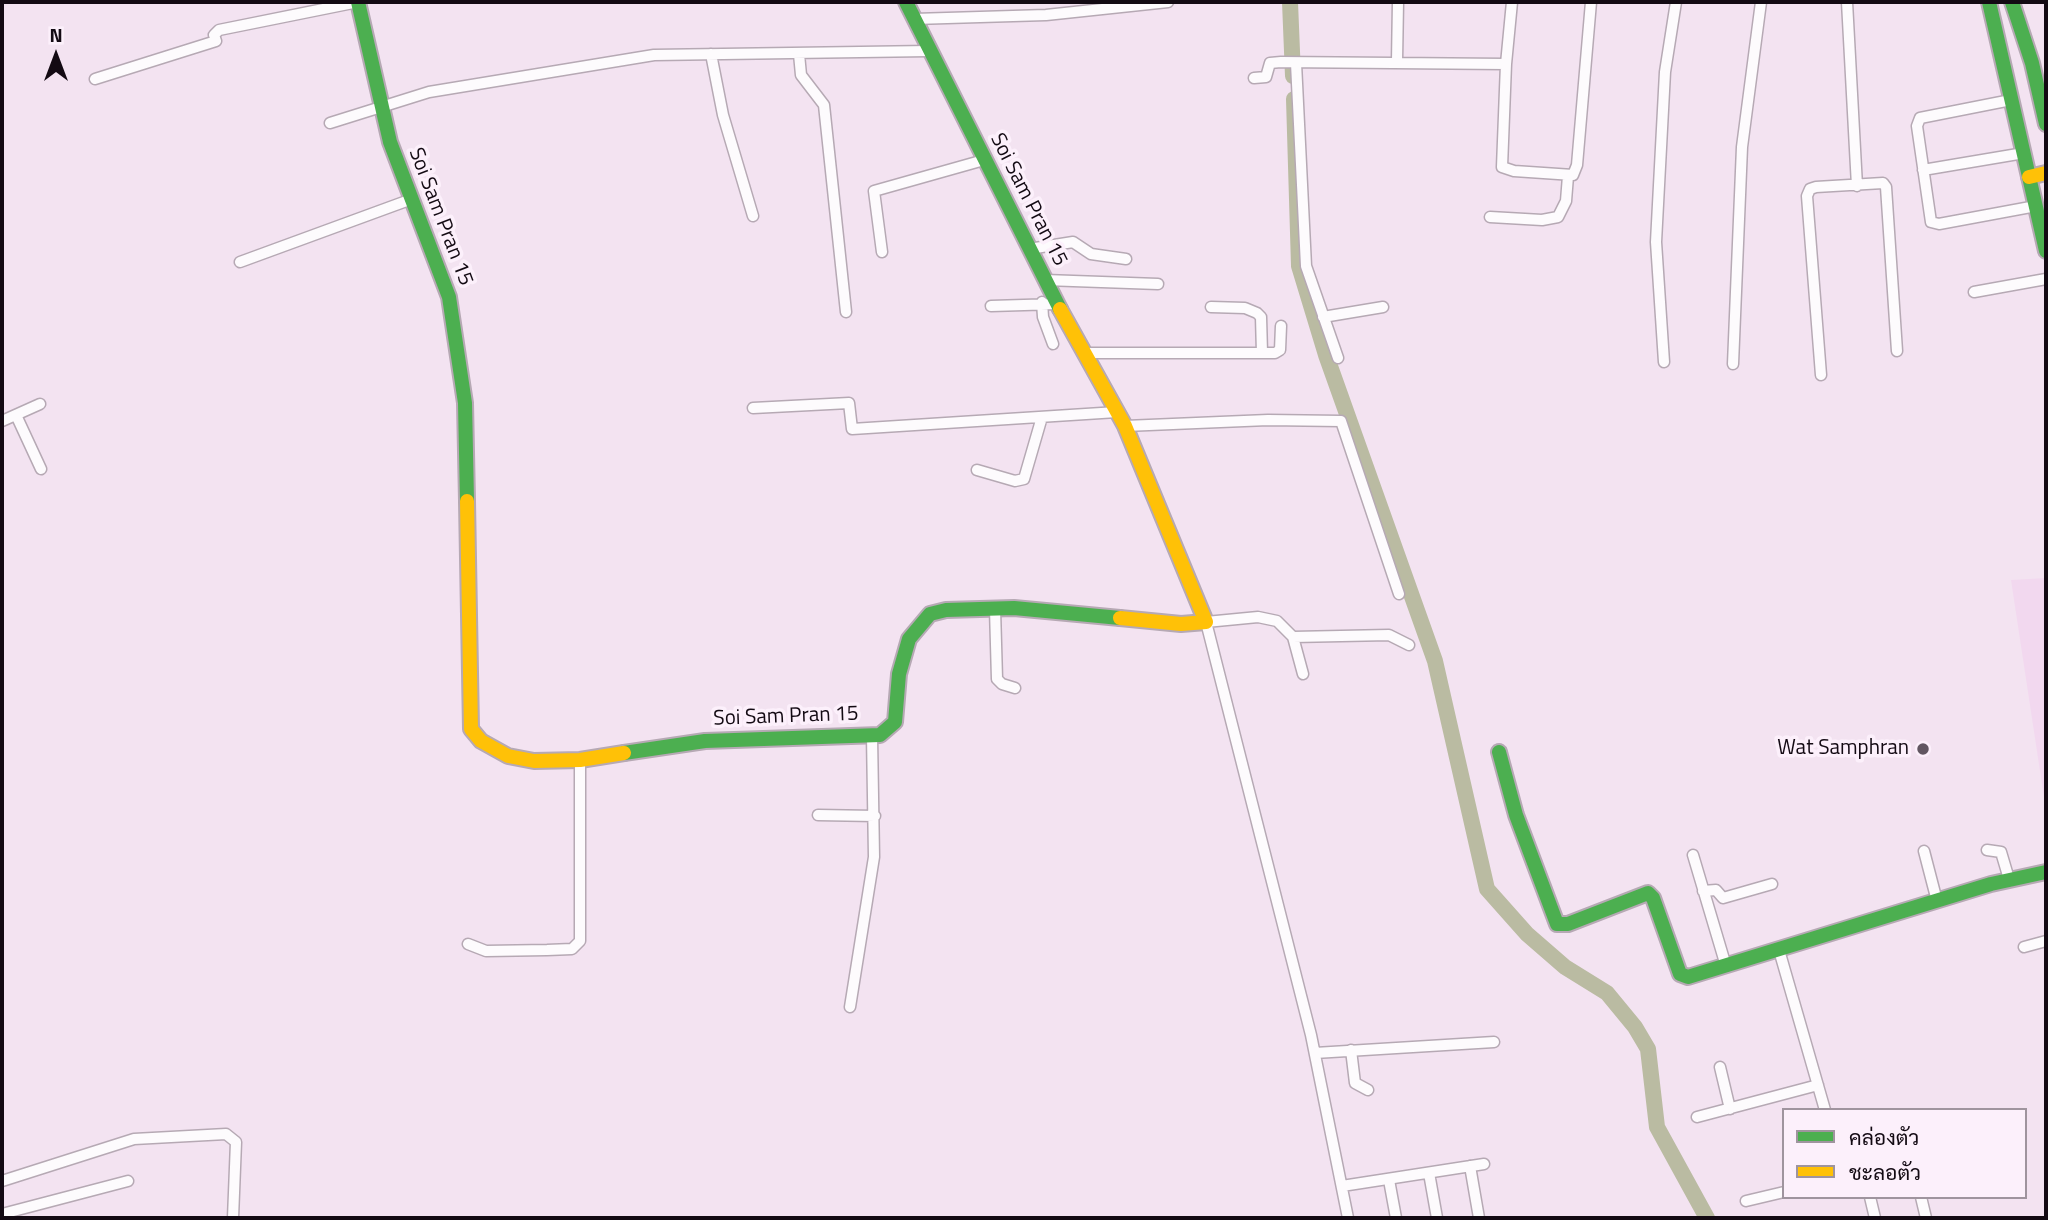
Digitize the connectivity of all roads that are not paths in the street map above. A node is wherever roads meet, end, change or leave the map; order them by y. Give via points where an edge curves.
1 (358, 2) edge
2 (906, 2) edge
3 (1168, 2) edge
4 (1398, 2) edge
5 (1512, 2) edge
6 (1591, 2) edge
7 (1676, 2) edge
8 (1760, 2) edge
9 (1847, 2) edge
10 (1989, 2) edge
11 (2012, 2) edge
12 (914, 19) junction
13 (929, 51) junction
14 (711, 54) junction
15 (799, 54) junction
16 (1396, 61) junction
17 (1295, 63) junction
18 (1506, 64) junction
19 (1254, 78) dead end
20 (95, 79) dead end
21 (2011, 100) junction
22 (380, 106) junction
23 (330, 123) dead end
24 (2046, 124) edge
25 (2024, 153) junction
26 (984, 160) junction
27 (1923, 170) junction
28 (2046, 173) edge
29 (1568, 176) junction
30 (2029, 177) junction
31 (1857, 186) junction
32 (412, 199) junction
33 (2036, 206) junction
34 (753, 216) dead end
35 (1490, 217) dead end
36 (1029, 249) junction
37 (2046, 251) edge
38 (881, 252) dead end
39 (1126, 259) dead end
40 (240, 262) dead end
41 (2046, 279) edge
42 (1045, 280) junction
43 (1158, 284) dead end
44 (1974, 292) dead end
45 (1049, 303) junction
46 (991, 306) dead end
47 (1211, 307) dead end
48 (1383, 307) dead end
49 (846, 312) dead end
50 (1323, 317) junction
51 (1281, 326) dead end
52 (1053, 344) dead end
53 (1897, 351) dead end
54 (1084, 353) junction
55 (1262, 353) junction
56 (1338, 358) dead end
57 (1664, 362) dead end
58 (1733, 364) dead end
59 (1821, 374) dead end
60 (40, 404) dead end
61 (753, 408) dead end
62 (1116, 412) junction
63 (16, 415) junction
64 (1042, 417) junction
65 (2, 421) edge
66 (1125, 426) junction
67 (41, 469) dead end
68 (976, 470) dead end
69 (1399, 594) dead end
70 (995, 609) junction
71 (1206, 622) junction
72 (1293, 637) junction
73 (1409, 645) dead end
74 (1303, 674) dead end
75 (1016, 688) dead end
76 (872, 736) junction
77 (1499, 752) dead end
78 (580, 760) junction
79 (818, 815) dead end
80 (875, 816) junction
81 (1987, 850) dead end
82 (1924, 851) dead end
83 (1693, 855) dead end
84 (2046, 872) edge
85 (2009, 879) junction
86 (1772, 884) dead end
87 (1703, 891) junction
88 (1937, 901) junction
89 (2046, 941) edge
90 (468, 944) dead end
91 (2024, 947) dead end
92 (1779, 950) junction
93 (1726, 966) junction
94 (850, 1007) dead end
95 (1494, 1042) dead end
96 (1351, 1050) junction
97 (1315, 1053) junction
98 (1720, 1067) dead end
99 (1818, 1085) junction
100 (1368, 1090) dead end
101 (1824, 1108) edge
102 (1730, 1109) junction
103 (1697, 1117) dead end
104 (1484, 1164) dead end
105 (1470, 1166) junction
106 (1429, 1173) junction
107 (1390, 1180) junction
108 (2, 1181) edge
109 (128, 1181) dead end
110 (1342, 1186) junction
111 (1782, 1192) edge
112 (1870, 1199) edge
113 (1921, 1199) edge
114 (1746, 1201) dead end
115 (2, 1214) edge
116 (233, 1218) edge
117 (1348, 1218) edge
118 (1396, 1218) edge
119 (1437, 1218) edge
120 (1479, 1218) edge
121 (1875, 1218) edge
122 (1926, 1218) edge

1 - 20 street via 219,30 214,35 216,41
1 - 22 street, Soi Sam Pran 15
2 - 12 street, Soi Sam Pran 15
3 - 12 street via 1046,15
4 - 16 street
5 - 18 street
6 - 29 street via 1577,165
7 - 57 street via 1665,72 1656,242
8 - 58 street via 1742,147
9 - 31 street
10 - 21 street
11 - 24 street
12 - 13 street, Soi Sam Pran 15
13 - 15 street
13 - 26 street, Soi Sam Pran 15
14 - 15 street
14 - 22 street via 654,55 429,92
14 - 34 street via 723,115
15 - 49 street via 800,75 824,105
16 - 17 street
16 - 18 street
17 - 19 street via 1270,63 1266,77
17 - 50 street via 1306,266
18 - 29 street via 1502,167
21 - 25 street
21 - 27 street via 1920,118
22 - 23 street
22 - 32 street, Soi Sam Pran 15
25 - 27 street
25 - 30 street
26 - 36 street, Soi Sam Pran 15
26 - 38 street via 874,191
27 - 33 street via 1933,224
28 - 30 street
29 - 35 street via 1566,201 1558,217
30 - 33 street
31 - 53 street via 1882,183 1887,191
31 - 59 street via 1816,187 1807,196
32 - 40 street
32 - 78 street, Soi Sam Pran 15 via 449,297 465,402 472,733 521,760
33 - 37 street
36 - 39 street via 1073,242 1091,254
36 - 42 street, Soi Sam Pran 15
41 - 44 street
42 - 43 street
42 - 45 street, Soi Sam Pran 15
45 - 46 street
45 - 52 street via 1042,314
45 - 54 street, Soi Sam Pran 15
47 - 55 street via 1257,313
48 - 50 street
50 - 56 street
51 - 55 street via 1280,350
54 - 55 street
54 - 62 street, Soi Sam Pran 15
60 - 63 street
61 - 64 street via 849,403 852,429
62 - 64 street
62 - 66 street, Soi Sam Pran 15
63 - 65 street
63 - 67 street
64 - 68 street via 1024,479 1015,481
66 - 69 street via 1341,421
66 - 71 street, Soi Sam Pran 15
70 - 71 street, Soi Sam Pran 15 via 1181,624
70 - 75 street via 998,679
70 - 76 street, Soi Sam Pran 15 via 930,614 909,639 903,657 895,722 889,730
71 - 72 street via 1269,618
71 - 97 street
72 - 73 street via 1390,635
72 - 74 street
76 - 78 street, Soi Sam Pran 15 via 705,741
76 - 80 street
77 - 93 street via 1516,815 1558,924 1648,892 1680,974 1696,977
78 - 90 street via 580,942 572,949 547,950 486,951
79 - 80 street
80 - 94 street via 872,877
81 - 85 street via 2001,852
82 - 88 street
83 - 87 street
84 - 85 street
85 - 88 street
86 - 87 street via 1723,898 1716,890
87 - 93 street
88 - 92 street
89 - 91 street
92 - 93 street
92 - 99 street
95 - 96 street
96 - 97 street
96 - 100 street via 1355,1083
97 - 110 street
98 - 102 street
99 - 101 street
99 - 102 street
102 - 103 street
104 - 105 street
105 - 106 street
105 - 120 street
106 - 107 street
106 - 119 street
107 - 110 street
107 - 118 street
108 - 116 street via 134,1139 226,1134 236,1142
109 - 115 street
110 - 117 street
111 - 114 street
112 - 121 street
113 - 122 street

